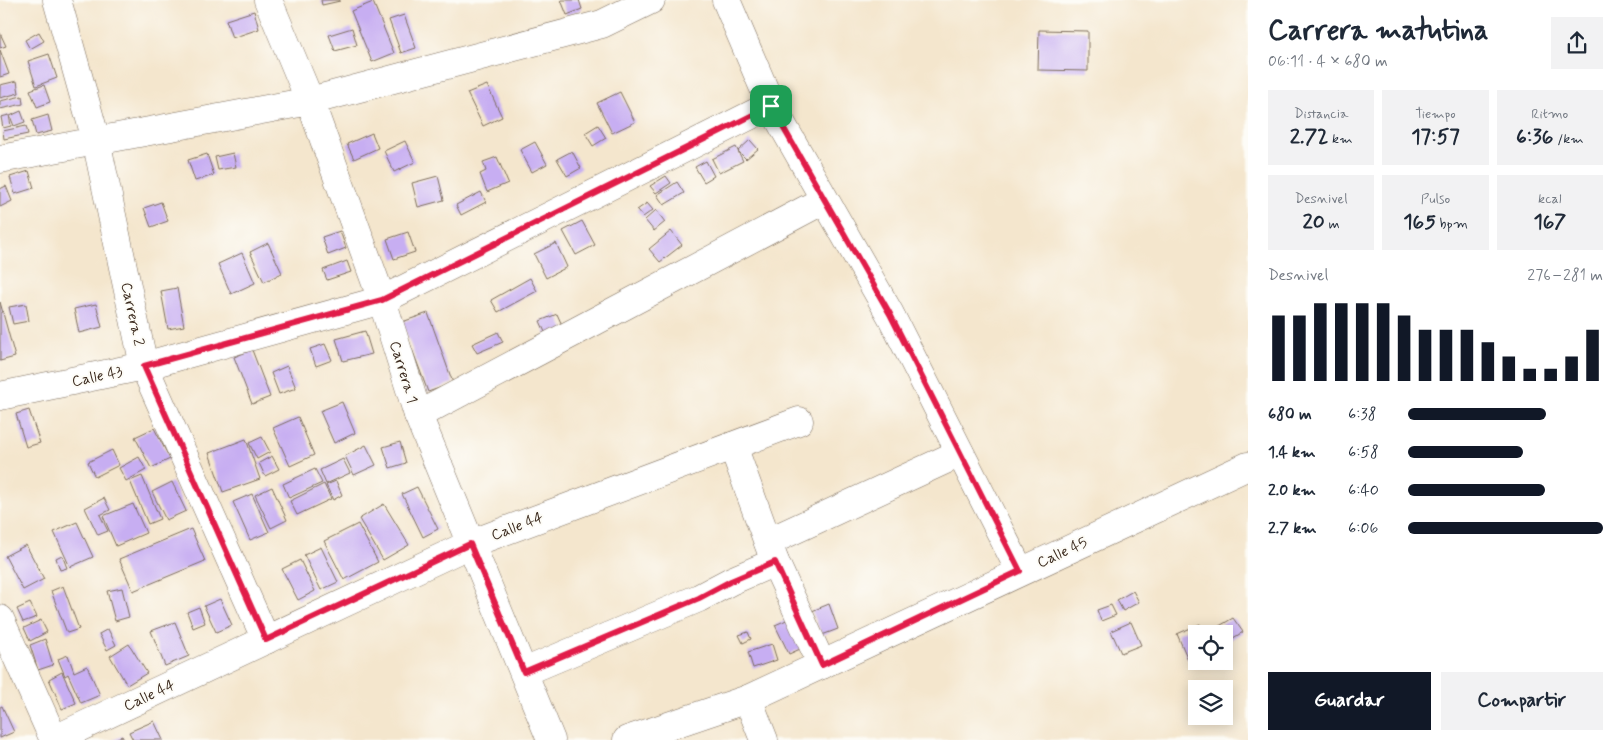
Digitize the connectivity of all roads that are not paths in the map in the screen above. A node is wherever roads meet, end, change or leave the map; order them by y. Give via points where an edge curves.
1 (57, 0) edge
2 (268, 0) edge
3 (651, 0) edge
4 (726, 0) edge
5 (310, 101) junction
6 (771, 106) junction
7 (96, 140) junction
8 (0, 159) edge
9 (824, 200) junction
10 (382, 300) junction
11 (144, 366) junction
12 (0, 396) edge
13 (418, 415) junction
14 (799, 421) dead end
15 (733, 446) junction
16 (960, 453) junction
17 (1248, 466) edge
18 (470, 544) junction
19 (771, 552) junction
20 (1020, 571) junction
21 (0, 619) edge
22 (266, 640) junction
23 (822, 665) junction
24 (524, 672) junction
25 (748, 699) junction
26 (54, 740) edge
27 (551, 740) edge
28 (627, 740) edge
29 (764, 740) edge

1 - 7 street, Carrera 2
2 - 5 street, Carrera 1
3 - 5 street via 602,24
4 - 6 street
5 - 7 street
5 - 10 street, Carrera 1
6 - 9 street
6 - 10 street, Calle 43
7 - 8 street
7 - 11 street, Carrera 2
9 - 13 street
9 - 16 street via 890,314
10 - 11 street, Calle 43
10 - 13 street, Carrera 1
11 - 12 street, Calle 43
11 - 22 street, Carrera 2
13 - 18 street, Carrera 1
14 - 15 street, Calle 44
15 - 18 street, Calle 44
15 - 19 street
16 - 19 street
16 - 20 street
17 - 20 street, Calle 45
18 - 22 street, Calle 44
18 - 24 street, Carrera 1
19 - 23 street
19 - 24 street via 731,581 699,598
20 - 23 street, Calle 45
21 - 26 street
22 - 26 street, Calle 44
23 - 25 street, Calle 45
24 - 27 street, Carrera 1
25 - 28 street, Calle 45
25 - 29 street

